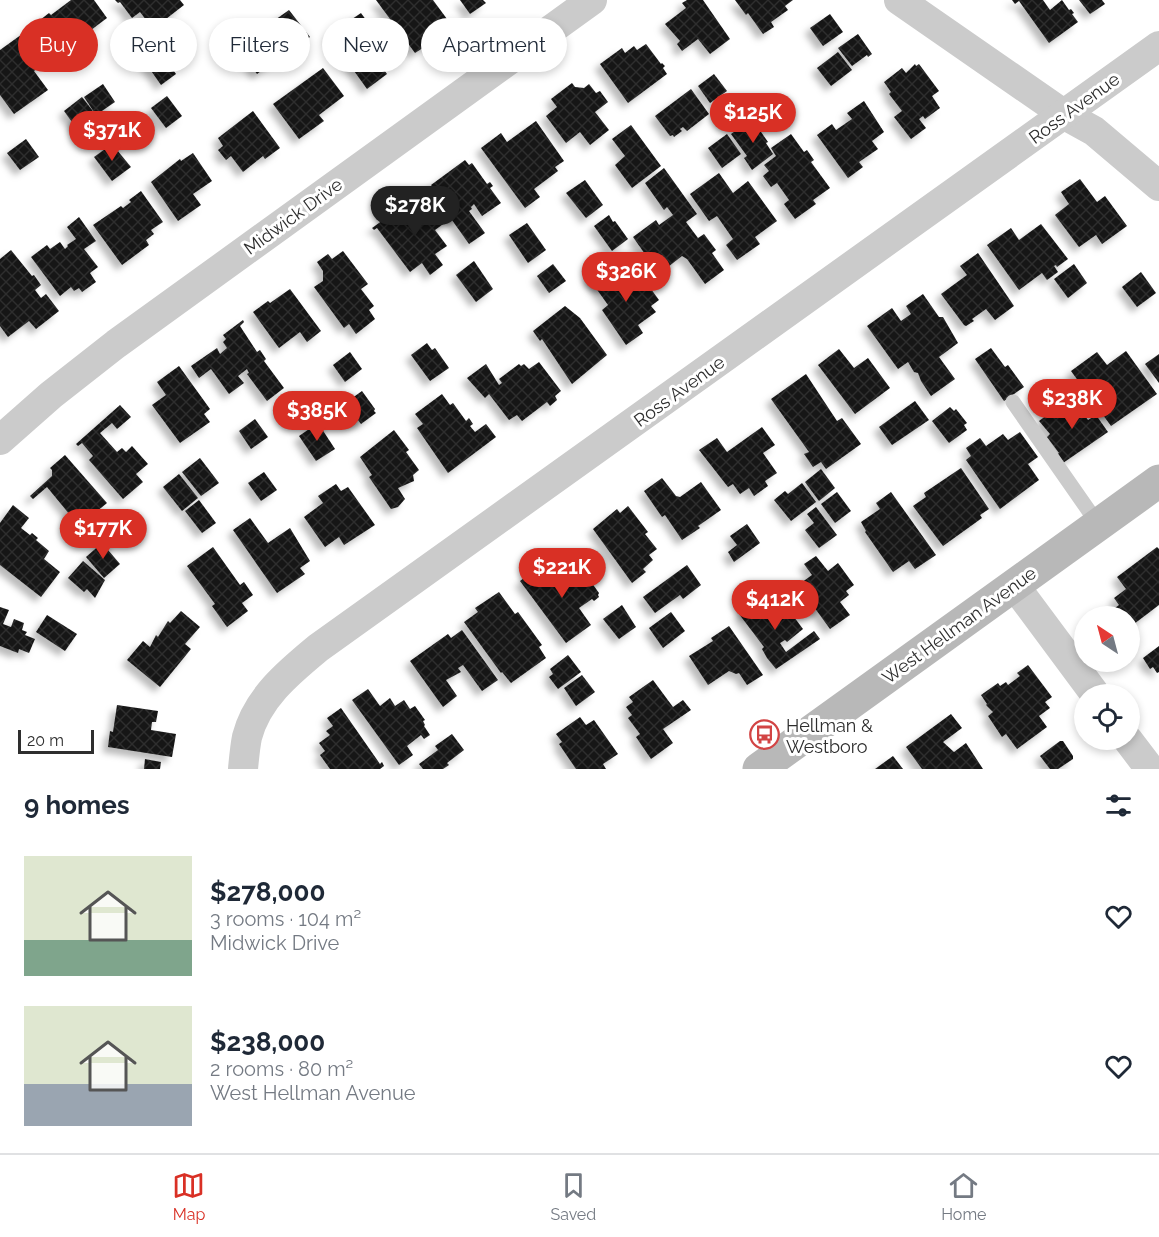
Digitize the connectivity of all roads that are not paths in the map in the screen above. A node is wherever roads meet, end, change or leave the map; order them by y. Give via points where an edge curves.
1 (592, 0) edge
2 (899, 0) edge
3 (1159, 46) edge
4 (1065, 115) junction
5 (1159, 186) edge
6 (1013, 402) dead end
7 (0, 440) edge
8 (1159, 481) edge
9 (1098, 524) junction
10 (1014, 585) junction
11 (1088, 684) edge
12 (1136, 750) edge
13 (766, 767) edge
14 (243, 769) edge
15 (1150, 769) edge

1 - 7 street, Midwick Drive via 116,344
2 - 4 street
3 - 4 street, Ross Avenue
4 - 5 street via 1094,131
4 - 14 street, Ross Avenue via 318,648 262,702 248,736
6 - 9 lane
8 - 9 street, West Hellman Avenue
9 - 10 street, West Hellman Avenue
10 - 11 street
10 - 13 street, West Hellman Avenue
12 - 15 street

